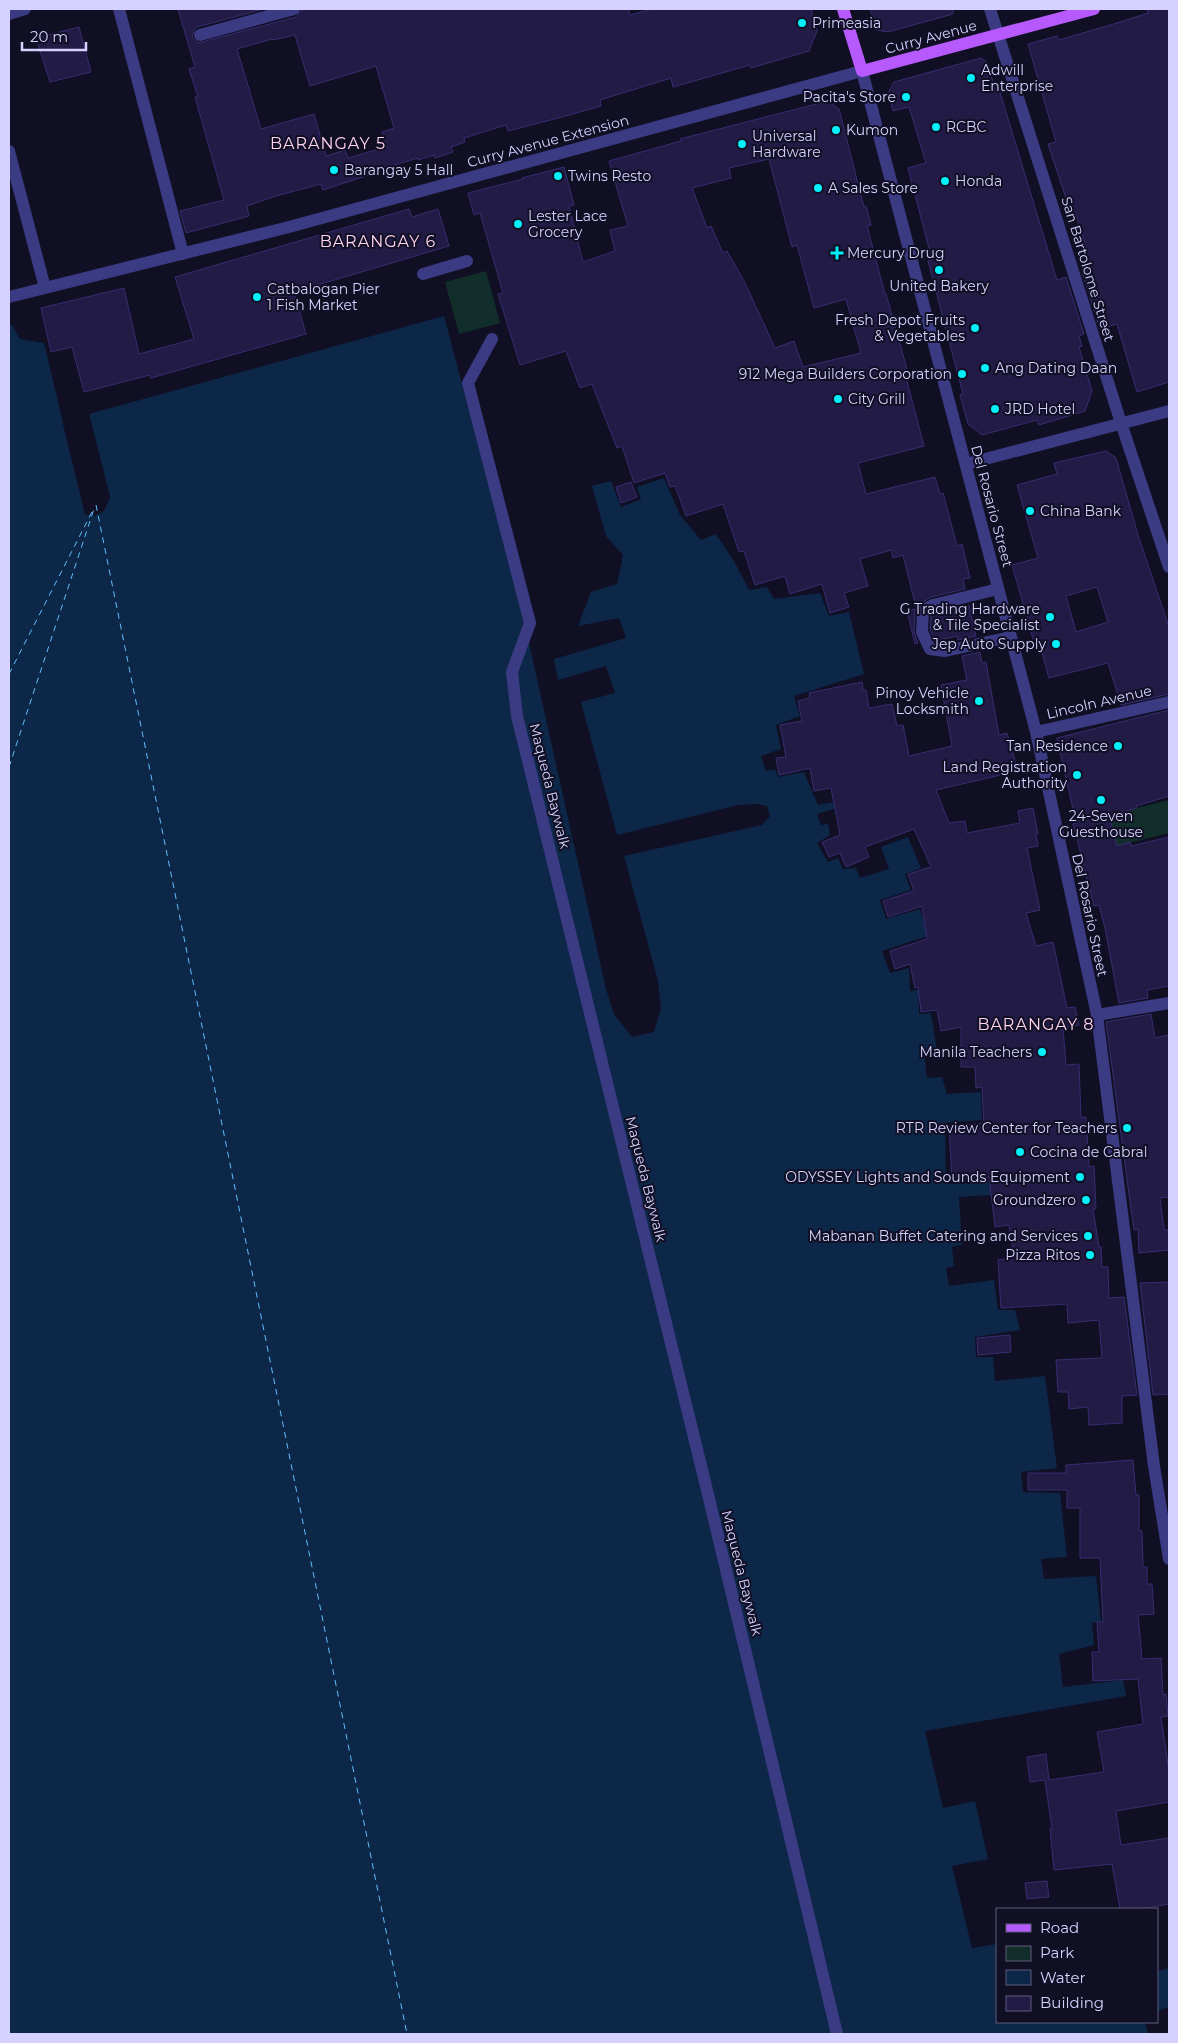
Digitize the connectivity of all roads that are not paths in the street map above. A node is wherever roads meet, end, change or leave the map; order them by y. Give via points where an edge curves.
1 (25, 9) edge
2 (120, 9) edge
3 (294, 9) edge
4 (843, 9) edge
5 (990, 9) edge
6 (1094, 9) edge
7 (9, 14) edge
8 (999, 34) junction
9 (200, 35) dead end
10 (862, 71) junction
11 (9, 151) edge
12 (183, 254) junction
13 (467, 261) dead end
14 (422, 274) dead end
15 (45, 288) junction
16 (9, 297) edge
17 (492, 339) dead end
18 (1169, 410) edge
19 (1121, 423) junction
20 (966, 464) junction
21 (1169, 567) edge
22 (998, 589) junction
23 (1011, 637) junction
24 (1169, 702) edge
25 (1036, 732) junction
26 (1169, 1003) edge
27 (1096, 1015) junction
28 (1169, 1559) edge
29 (837, 2034) edge

1 - 7 street
2 - 12 street
3 - 9 street
4 - 10 main road, Del Rosario Street
5 - 8 street, San Bartolome Street
6 - 8 main road, Curry Avenue
8 - 10 main road, Curry Avenue
8 - 19 street, San Bartolome Street
10 - 12 street, Curry Avenue Extension
10 - 20 street, Del Rosario Street
11 - 15 street
12 - 15 street, Curry Avenue Extension
13 - 14 street
15 - 16 street, Curry Avenue Extension
17 - 29 street, Maqueda Baywalk via 468,383 530,623 512,672 517,716
18 - 19 street
19 - 20 street
19 - 21 street, San Bartolome Street
20 - 22 street, Del Rosario Street
22 - 23 street, Del Rosario Street
22 - 23 street via 933,605 923,611 922,632 930,649 945,651
23 - 25 street, Del Rosario Street
24 - 25 street, Lincoln Avenue
25 - 27 street, Del Rosario Street
26 - 27 street
27 - 28 street, Del Rosario Street

